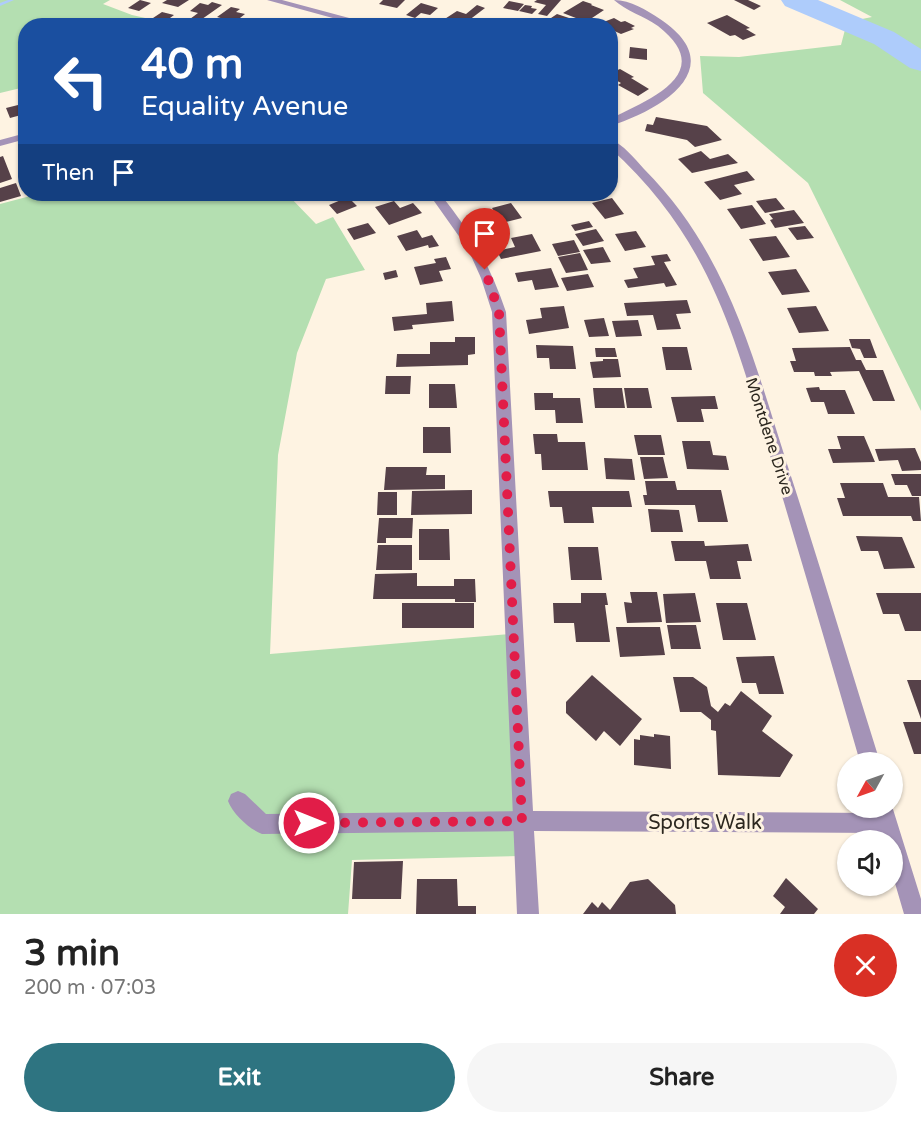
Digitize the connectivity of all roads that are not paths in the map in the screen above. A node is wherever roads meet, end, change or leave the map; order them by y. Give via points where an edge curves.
1 (272, 0) edge
2 (618, 0) edge
3 (343, 18) edge
4 (618, 119) edge
5 (18, 138) edge
6 (0, 143) edge
7 (618, 150) edge
8 (440, 201) edge
9 (867, 752) edge
10 (238, 801) dead end
11 (837, 816) edge
12 (887, 818) edge
13 (522, 821) junction
14 (528, 914) edge
15 (915, 914) edge

1 - 3 street
2 - 4 street via 669,29 680,42 686,71 675,87
5 - 6 street
7 - 9 street, Montdene Drive via 672,207 697,242 721,289 810,561
8 - 13 street via 479,254 499,312
10 - 13 street, Sports Walk via 262,824
11 - 13 street, Sports Walk
12 - 15 street
13 - 14 street

